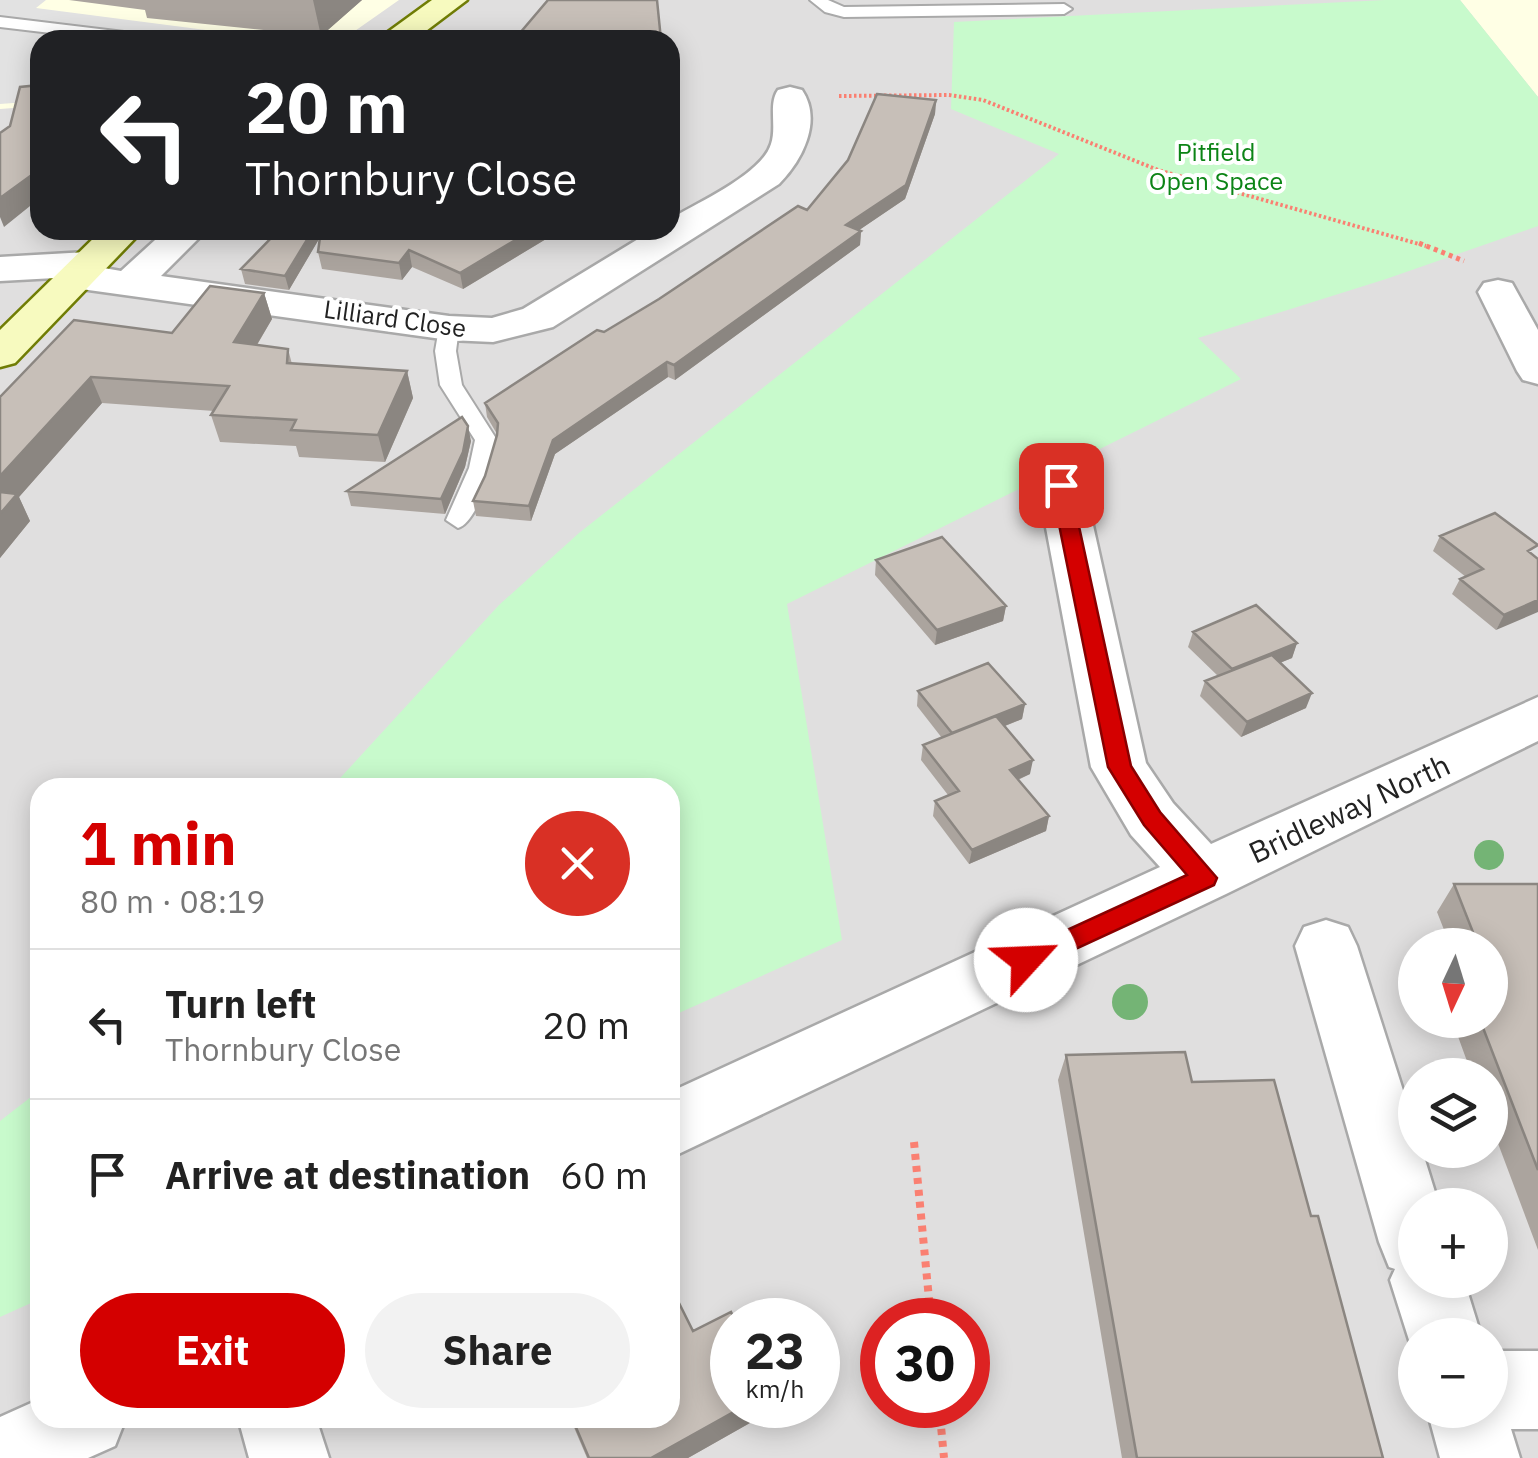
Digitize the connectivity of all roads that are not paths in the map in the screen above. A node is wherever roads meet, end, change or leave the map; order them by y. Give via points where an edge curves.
1 (452, 0) edge
2 (818, 0) edge
3 (1064, 9) dead end
4 (0, 22) edge
5 (66, 30) edge
6 (408, 30) edge
7 (790, 97) road end
8 (680, 231) edge
9 (113, 240) edge
10 (177, 240) edge
11 (665, 240) edge
12 (0, 269) edge
13 (81, 270) junction
14 (130, 283) junction
15 (1498, 292) road end
16 (449, 328) junction
17 (0, 354) edge
18 (1538, 371) edge
19 (1061, 485) dead end
20 (458, 520) dead end
21 (1538, 717) edge
22 (1205, 878) junction
23 (1326, 946) dead end
24 (680, 1121) edge
25 (1399, 1188) edge
26 (1508, 1390) edge
27 (1538, 1390) edge
28 (65, 1428) edge
29 (281, 1428) edge
30 (1471, 1428) edge
31 (0, 1458) edge
32 (289, 1458) edge
33 (1480, 1458) edge

1 - 6 street
2 - 3 lane via 844,12
4 - 5 lane
7 - 8 street, Lilliard Close via 794,132 788,153 766,176
9 - 13 street
10 - 14 street
11 - 16 street, Lilliard Close via 538,318 494,330
12 - 13 street, Lilliard Close
13 - 14 street, Lilliard Close
13 - 17 street
14 - 16 street, Lilliard Close
15 - 18 street
16 - 20 lane via 449,378 487,446
19 - 22 street via 1119,767 1152,819
21 - 22 street, Bridleway North
22 - 24 street, Bridleway North
23 - 25 street
26 - 27 street
28 - 31 street
29 - 32 street
30 - 33 street

